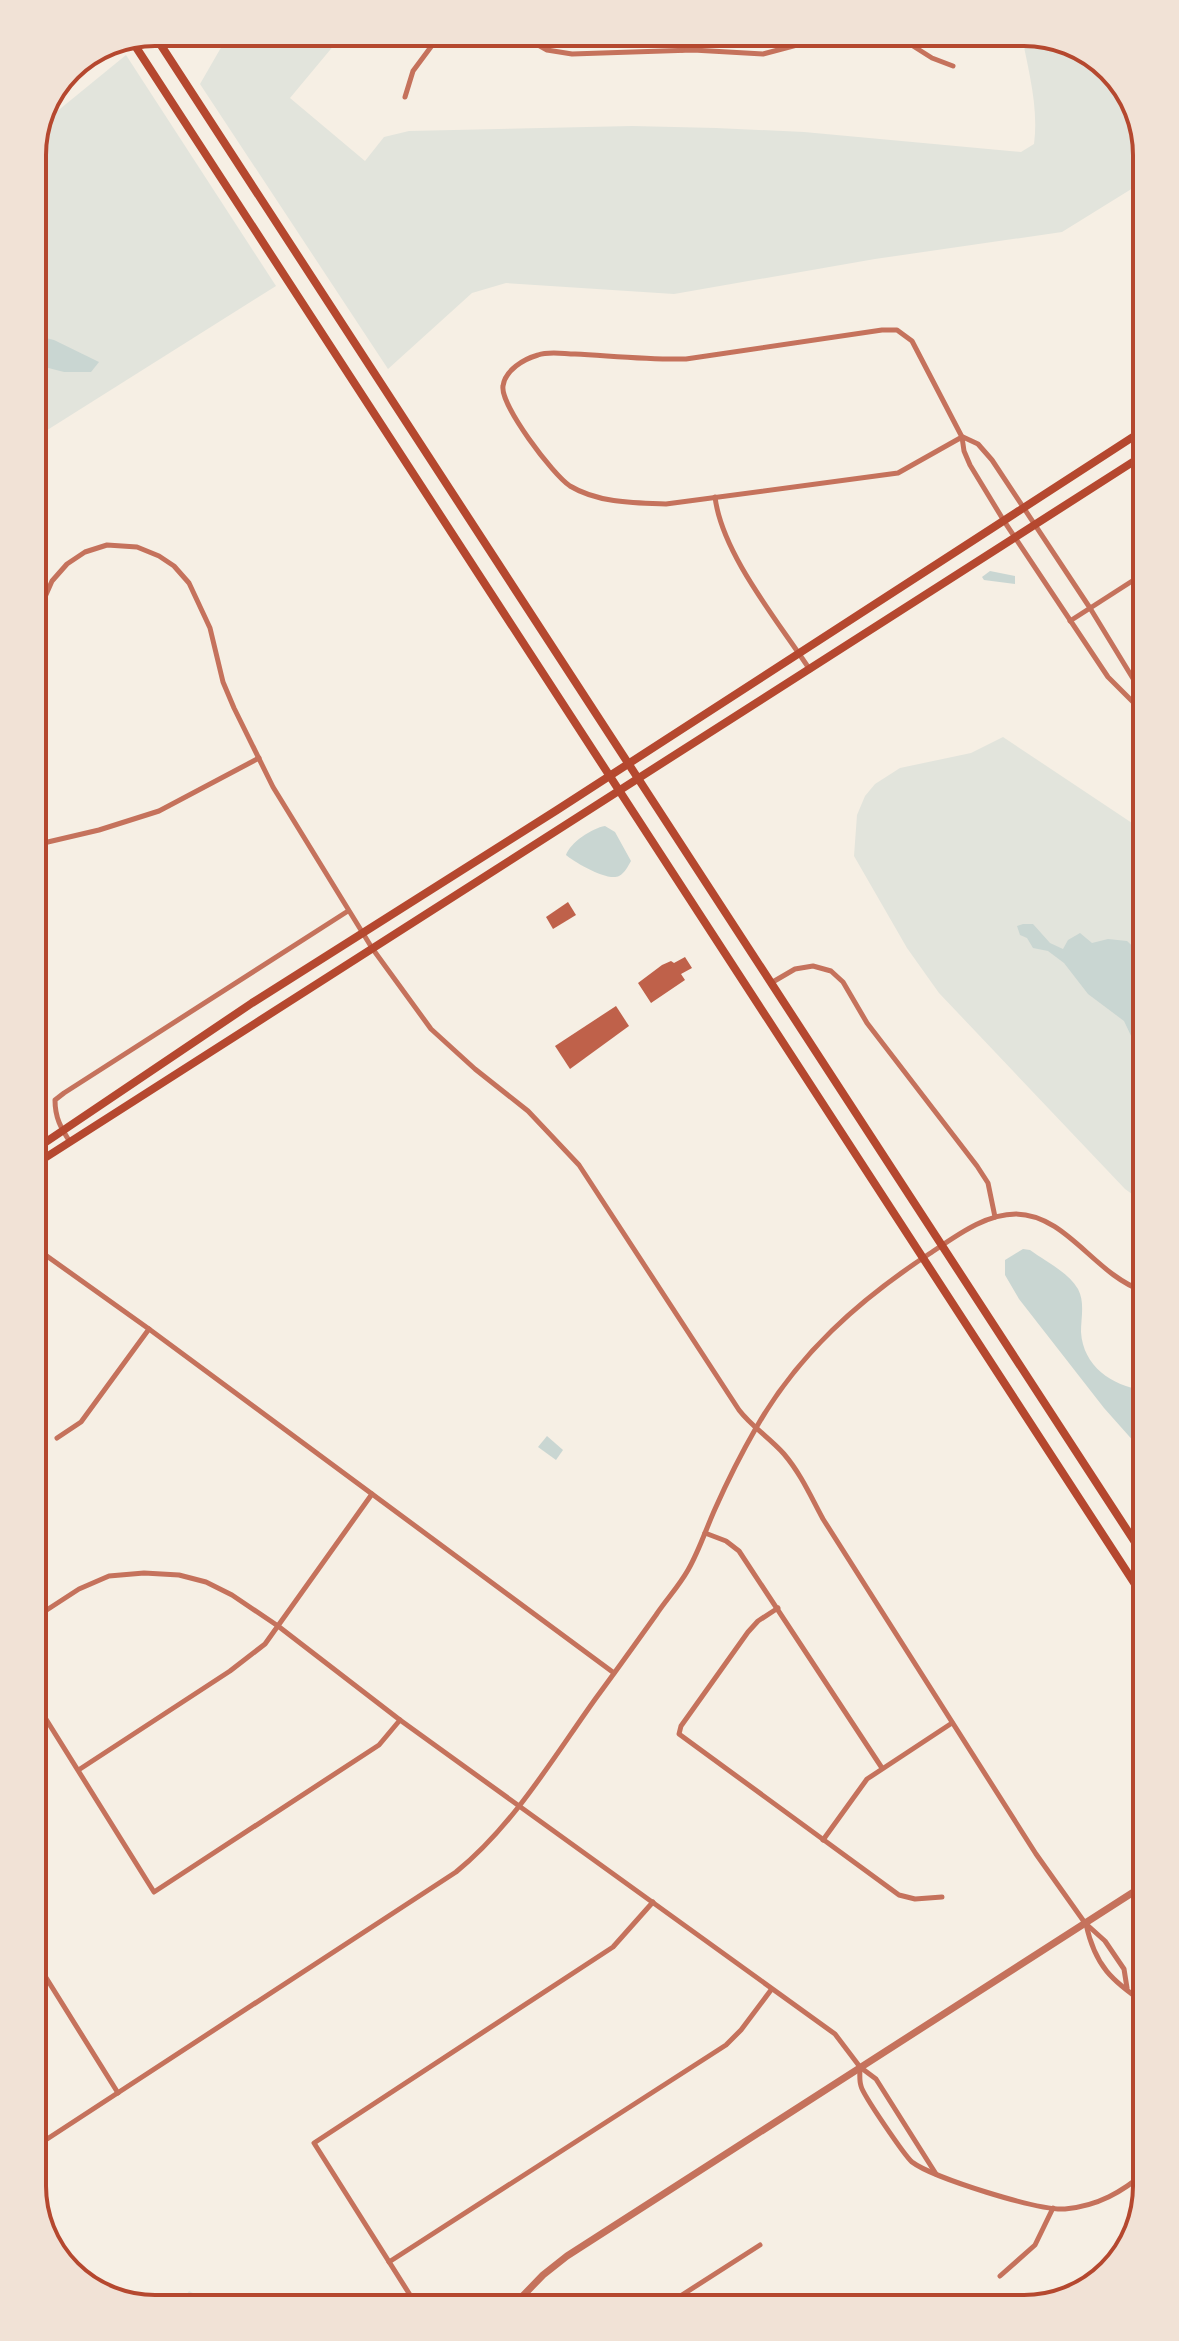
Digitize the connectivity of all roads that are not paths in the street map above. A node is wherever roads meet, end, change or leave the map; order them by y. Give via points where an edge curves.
1 (161, 46) edge
2 (432, 46) edge
3 (540, 46) edge
4 (682, 46) edge
5 (793, 46) edge
6 (913, 46) edge
7 (137, 48) edge
8 (682, 50) junction
9 (953, 66) dead end
10 (405, 97) dead end
11 (962, 437) junction
12 (1133, 437) edge
13 (1133, 462) edge
14 (715, 497) junction
15 (1024, 508) junction
16 (1004, 521) junction
17 (1035, 526) junction
18 (1015, 538) junction
19 (1133, 580) edge
20 (46, 595) edge
21 (1090, 608) junction
22 (1070, 621) junction
23 (799, 653) junction
24 (810, 670) junction
25 (1133, 679) edge
26 (1133, 702) edge
27 (259, 758) junction
28 (629, 762) junction
29 (610, 776) junction
30 (640, 779) junction
31 (620, 791) junction
32 (46, 842) edge
33 (348, 911) junction
34 (362, 932) junction
35 (372, 948) junction
36 (771, 983) junction
37 (63, 1131) junction
38 (46, 1142) edge
39 (70, 1142) junction
40 (46, 1157) edge
41 (995, 1217) junction
42 (942, 1245) junction
43 (46, 1255) edge
44 (923, 1258) junction
45 (1133, 1287) edge
46 (149, 1329) junction
47 (756, 1428) junction
48 (57, 1438) dead end
49 (372, 1494) junction
50 (705, 1533) junction
51 (1133, 1539) edge
52 (1133, 1581) edge
53 (778, 1608) junction
54 (46, 1610) edge
55 (278, 1626) junction
56 (614, 1673) junction
57 (46, 1718) edge
58 (400, 1720) junction
59 (952, 1723) junction
60 (882, 1768) junction
61 (80, 1769) junction
62 (519, 1804) junction
63 (823, 1840) junction
64 (1133, 1892) edge
65 (942, 1897) dead end
66 (653, 1902) junction
67 (1085, 1923) junction
68 (46, 1978) edge
69 (1127, 1988) junction
70 (771, 1990) junction
71 (1133, 1993) edge
72 (860, 2067) junction
73 (118, 2093) junction
74 (46, 2140) edge
75 (936, 2174) junction
76 (1133, 2183) edge
77 (1053, 2208) junction
78 (760, 2245) dead end
79 (389, 2262) junction
80 (1000, 2276) dead end
81 (410, 2295) edge
82 (524, 2295) edge
83 (682, 2295) edge

1 - 28 main road
2 - 10 street via 413,71
3 - 8 street via 572,54
4 - 8 street
5 - 8 street via 763,54
6 - 9 street
7 - 29 main road
11 - 14 street via 898,473
11 - 14 street via 918,351 897,330 686,359 542,353 520,363 505,378 508,404 549,467 571,486 632,502 666,504
11 - 15 street via 978,444
11 - 16 street via 970,465
12 - 15 main road
13 - 17 main road
14 - 23 street via 735,556
15 - 16 main road
15 - 17 street
16 - 18 street
16 - 23 main road
17 - 18 main road
17 - 21 street
18 - 22 street
18 - 24 main road
19 - 21 street
20 - 27 street via 67,564 107,545 137,547 174,566 200,602 223,682
21 - 22 street
21 - 25 street
22 - 26 street via 1108,677
23 - 24 street
23 - 28 main road
24 - 30 main road
27 - 32 street via 159,811
27 - 33 street
28 - 29 main road
28 - 30 main road
29 - 31 main road
29 - 34 main road
30 - 31 main road
30 - 36 main road
31 - 35 main road
31 - 44 main road
33 - 34 street
33 - 37 street via 64,1093 55,1100
34 - 35 street
34 - 37 main road
35 - 39 main road
35 - 47 street via 431,1029 528,1111 579,1165 695,1345
36 - 41 street via 813,966 831,971 843,982 867,1023 988,1183
36 - 42 main road
37 - 38 main road
37 - 39 street
39 - 40 main road
41 - 42 street
41 - 45 street via 1035,1216
42 - 44 street
42 - 51 main road
43 - 46 street
44 - 47 street via 852,1309 780,1389
44 - 52 main road
46 - 48 street via 81,1422
46 - 49 street
47 - 50 street
47 - 59 street via 801,1478
49 - 55 street
49 - 56 street
50 - 53 street via 739,1551
50 - 56 street via 687,1571
53 - 60 street
53 - 63 street via 748,1632 679,1734
54 - 55 street via 109,1576 179,1575 232,1595
55 - 58 street
55 - 61 street via 251,1656
56 - 62 street
57 - 61 street
58 - 61 street via 379,1745 154,1892
58 - 62 street
59 - 60 street
59 - 67 street
60 - 63 street via 867,1779
62 - 66 street
62 - 73 street via 482,1851 456,1872
63 - 65 street via 899,1895
64 - 67 street
66 - 70 street
66 - 79 street via 613,1947 314,2143
67 - 69 street via 1124,1969
67 - 69 street via 1091,1949 1110,1978
67 - 72 street
68 - 73 street
69 - 71 street
70 - 72 street via 835,2034
70 - 79 street via 726,2045
72 - 75 street via 876,2079
72 - 75 street via 861,2087 909,2160
72 - 82 street via 567,2256
73 - 74 street
75 - 77 street via 1030,2206
76 - 77 street via 1098,2203
77 - 80 street via 1035,2245
78 - 83 street
79 - 81 street

